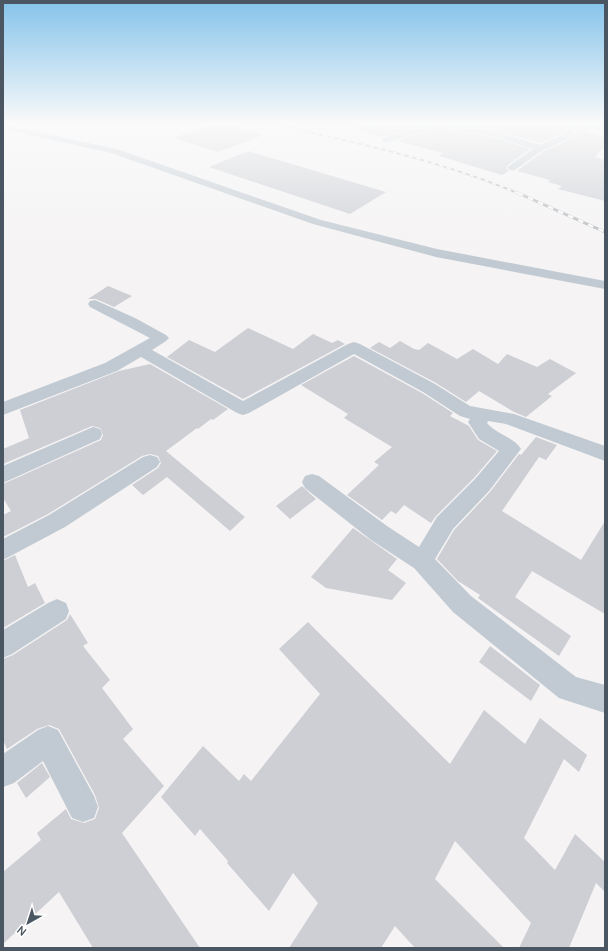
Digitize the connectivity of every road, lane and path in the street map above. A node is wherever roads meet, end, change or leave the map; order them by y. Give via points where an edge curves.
1 (169, 169) edge
2 (605, 285) edge
3 (95, 304) dead end
4 (141, 350) junction
5 (3, 409) edge
6 (484, 415) junction
7 (93, 434) dead end
8 (605, 454) edge
9 (150, 462) dead end
10 (3, 475) edge
11 (312, 482) dead end
12 (3, 550) edge
13 (422, 561) junction
14 (57, 611) dead end
15 (3, 645) edge
16 (605, 699) edge
17 (3, 772) edge
18 (83, 807) dead end

1 - 2 street via 317,222 428,252
3 - 4 street via 161,338
4 - 5 street via 111,366
4 - 6 street via 243,409 354,347 466,412
6 - 8 street via 508,418
6 - 13 street via 477,422 486,434 511,449 482,485 445,523
7 - 10 street
9 - 12 street via 57,521
11 - 13 street
13 - 16 street via 462,604 569,688
14 - 15 street
17 - 18 street via 48,740

